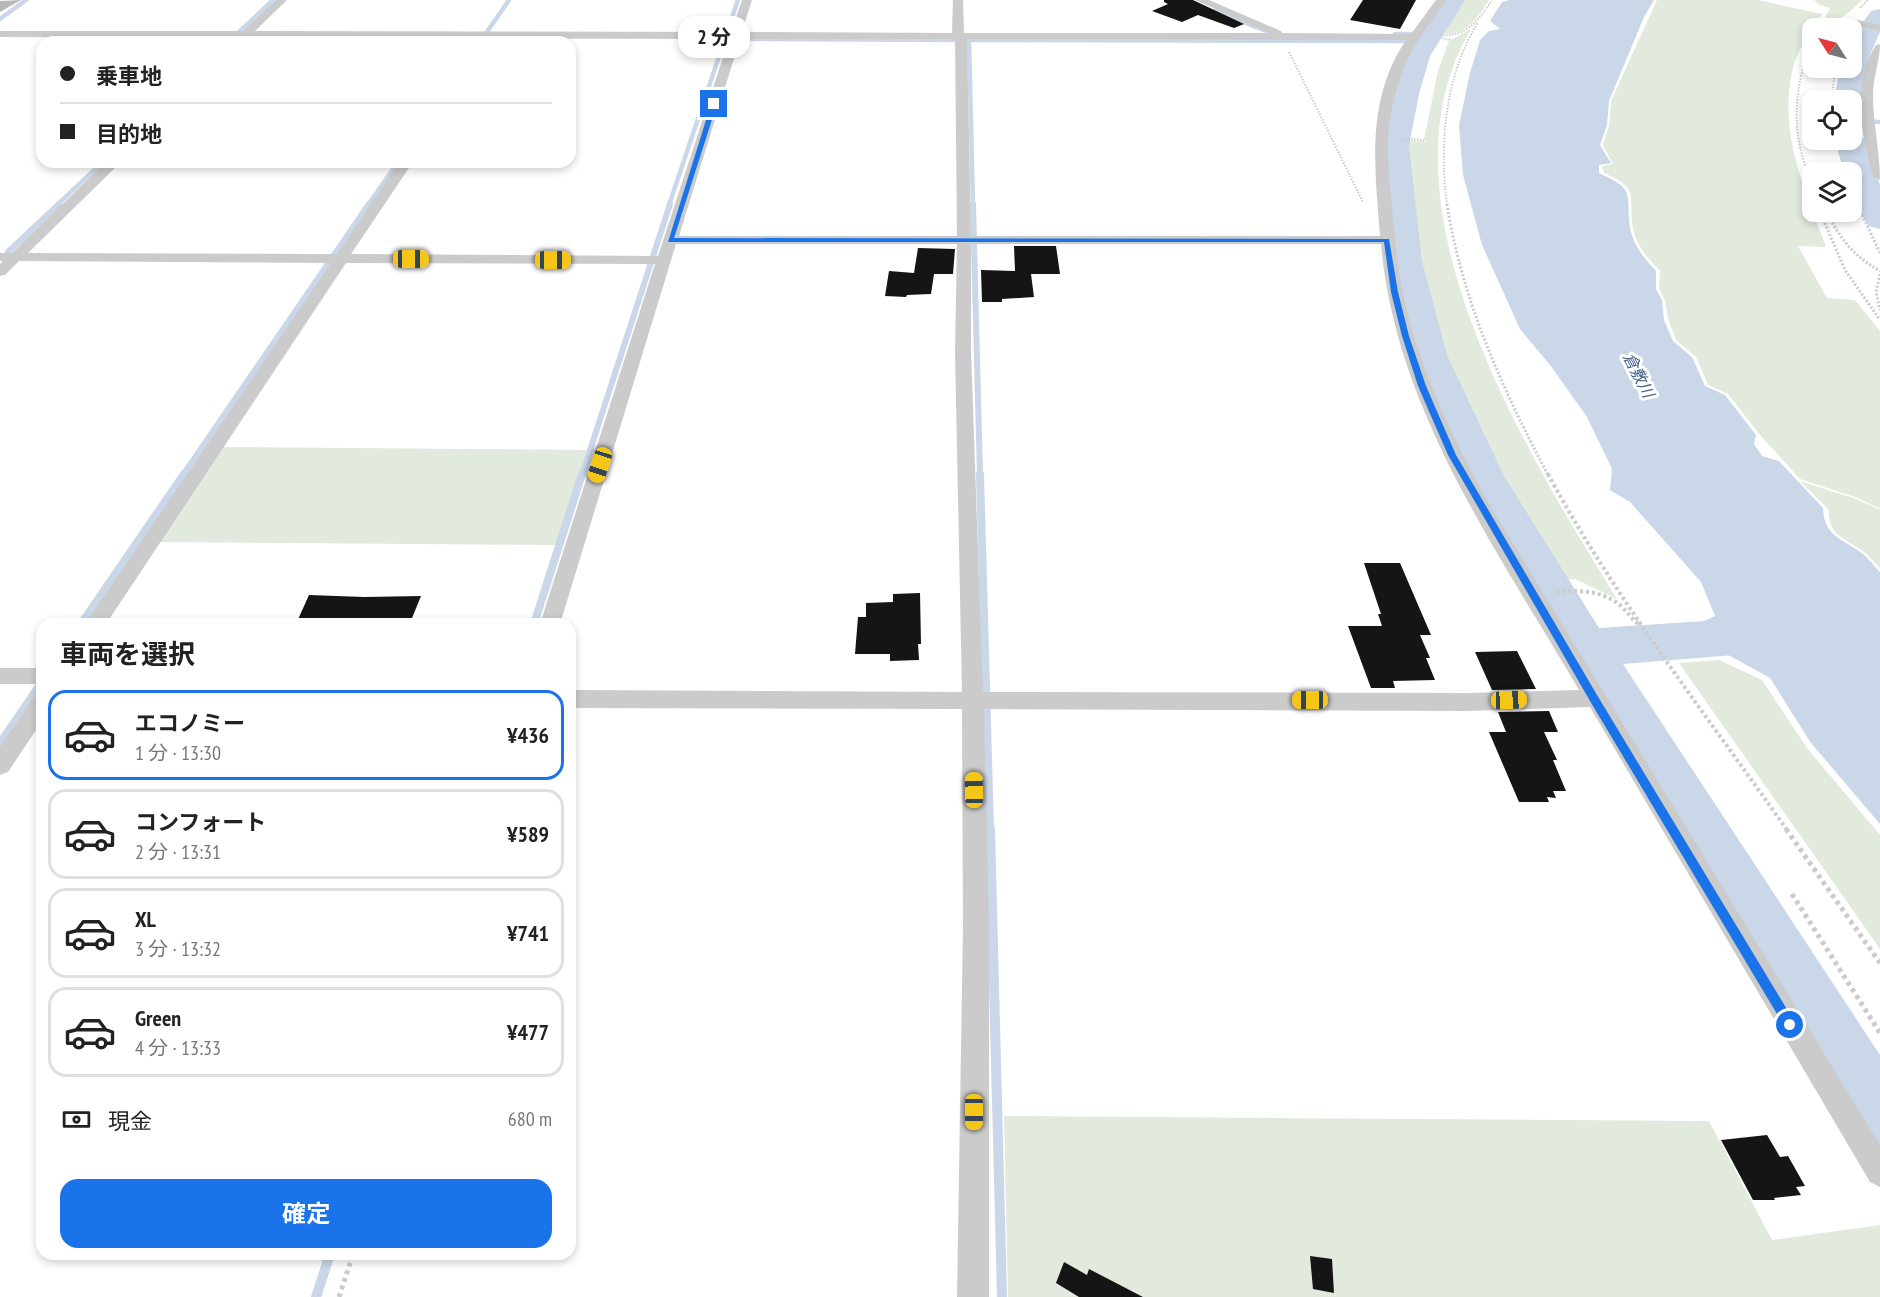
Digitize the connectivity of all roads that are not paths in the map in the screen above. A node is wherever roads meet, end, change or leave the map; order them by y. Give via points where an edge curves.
1 (13, 0) edge
2 (282, 0) edge
3 (747, 0) edge
4 (958, 0) edge
5 (1200, 0) edge
6 (1441, 0) edge
7 (0, 7) edge
8 (1862, 24) edge
9 (1880, 28) edge
10 (0, 34) edge
11 (121, 36) edge
12 (244, 36) edge
13 (730, 36) junction
14 (959, 36) junction
15 (576, 37) edge
16 (1413, 37) junction
17 (1285, 39) junction
18 (1880, 47) edge
19 (107, 168) edge
20 (402, 168) edge
21 (1880, 176) edge
22 (971, 239) junction
23 (670, 240) junction
24 (1378, 240) junction
25 (8, 258) edge
26 (334, 259) junction
27 (656, 260) junction
28 (0, 272) edge
29 (99, 618) edge
30 (552, 618) edge
31 (0, 676) edge
32 (36, 676) edge
33 (1594, 698) junction
34 (576, 699) edge
35 (982, 699) junction
36 (36, 712) edge
37 (0, 765) edge
38 (1880, 1172) edge
39 (973, 1297) edge

1 - 7 street
2 - 12 street
3 - 13 street
4 - 14 street
5 - 17 street
6 - 16 street
8 - 9 street
10 - 11 street
13 - 14 street
13 - 15 street
13 - 23 street
14 - 17 street
14 - 22 street
16 - 17 street
16 - 24 street via 1401,60 1380,136
18 - 21 street via 1868,78 1868,122
19 - 25 street
20 - 26 street
22 - 23 street
22 - 24 street
22 - 35 street via 963,351
23 - 27 street
24 - 33 street via 1422,386 1452,455
25 - 26 street
25 - 28 street
26 - 27 street
26 - 29 street
27 - 30 street
31 - 32 street
33 - 35 street via 1467,702
33 - 38 street
34 - 35 street
35 - 39 street
36 - 37 street

